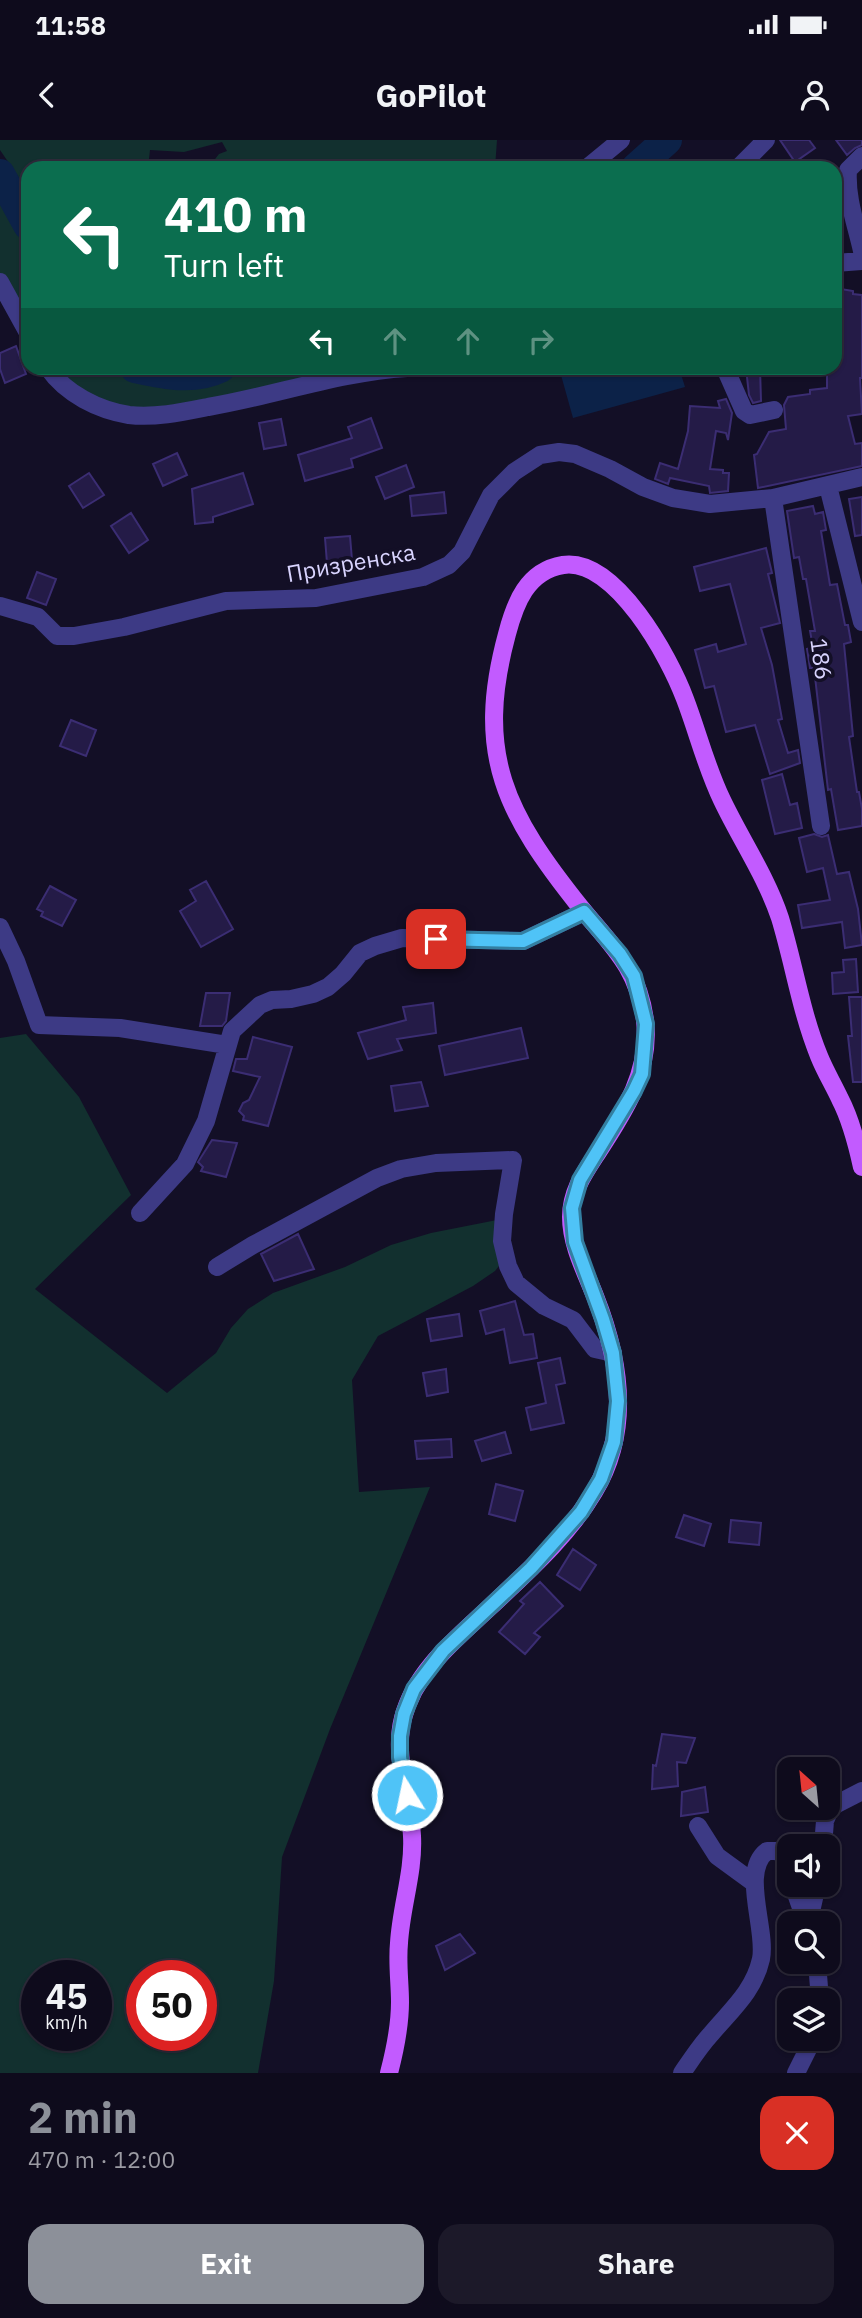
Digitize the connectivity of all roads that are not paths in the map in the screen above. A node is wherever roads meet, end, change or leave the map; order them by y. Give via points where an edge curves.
1 (621, 140) edge
2 (766, 140) edge
3 (862, 156) edge
4 (596, 161) edge
5 (744, 161) edge
6 (862, 251) edge
7 (862, 261) edge
8 (842, 262) edge
9 (0, 282) edge
10 (21, 320) edge
11 (55, 375) edge
12 (357, 375) edge
13 (729, 375) edge
14 (774, 410) dead end
15 (862, 477) edge
16 (828, 486) junction
17 (773, 498) junction
18 (0, 606) edge
19 (862, 622) edge
20 (821, 826) dead end
21 (584, 912) junction
22 (0, 927) edge
23 (227, 1045) junction
24 (862, 1167) edge
25 (140, 1213) dead end
26 (218, 1267) dead end
27 (613, 1353) junction
28 (862, 1791) edge
29 (698, 1826) dead end
30 (824, 1834) edge
31 (777, 1852) edge
32 (754, 1883) junction
33 (807, 2051) edge
34 (388, 2073) edge
35 (682, 2073) edge
36 (796, 2073) edge

1 - 4 street
2 - 5 street
3 - 6 street via 848,170 848,183
7 - 8 street
9 - 10 street
11 - 12 street via 92,403 140,416 198,409
13 - 14 street via 744,411 750,415
15 - 16 street, Призренска
16 - 17 street, Призренска
16 - 19 street
17 - 18 street, Призренска via 710,504 673,498 575,454 559,452 540,455 514,472 491,495 462,552 449,565 423,577 316,598 226,601 75,636 57,636 38,617
17 - 20 street, 186
21 - 23 street via 523,941 402,938 375,946 360,953 328,987 260,1005 232,1031
21 - 24 main road via 541,855 506,793 494,738 496,680 519,597 530,582 567,564 583,566 610,583 665,654 721,799 765,880 817,1054 843,1104
21 - 27 main road via 634,976 646,1024 642,1074 580,1180 572,1208 575,1242
22 - 23 street via 39,1025 120,1028
23 - 25 street via 206,1121 185,1164
26 - 27 street via 401,1169 513,1160 502,1241 516,1283 544,1306 573,1320 595,1349
27 - 34 main road via 618,1386 616,1430 597,1489 548,1551 443,1651 419,1680 404,1714 399,1746 413,1854 398,1950 398,2029
28 - 30 street via 831,1807
29 - 32 street via 718,1856
31 - 32 street via 762,1855
32 - 35 street via 762,1938 757,1974 742,2000
33 - 36 street

